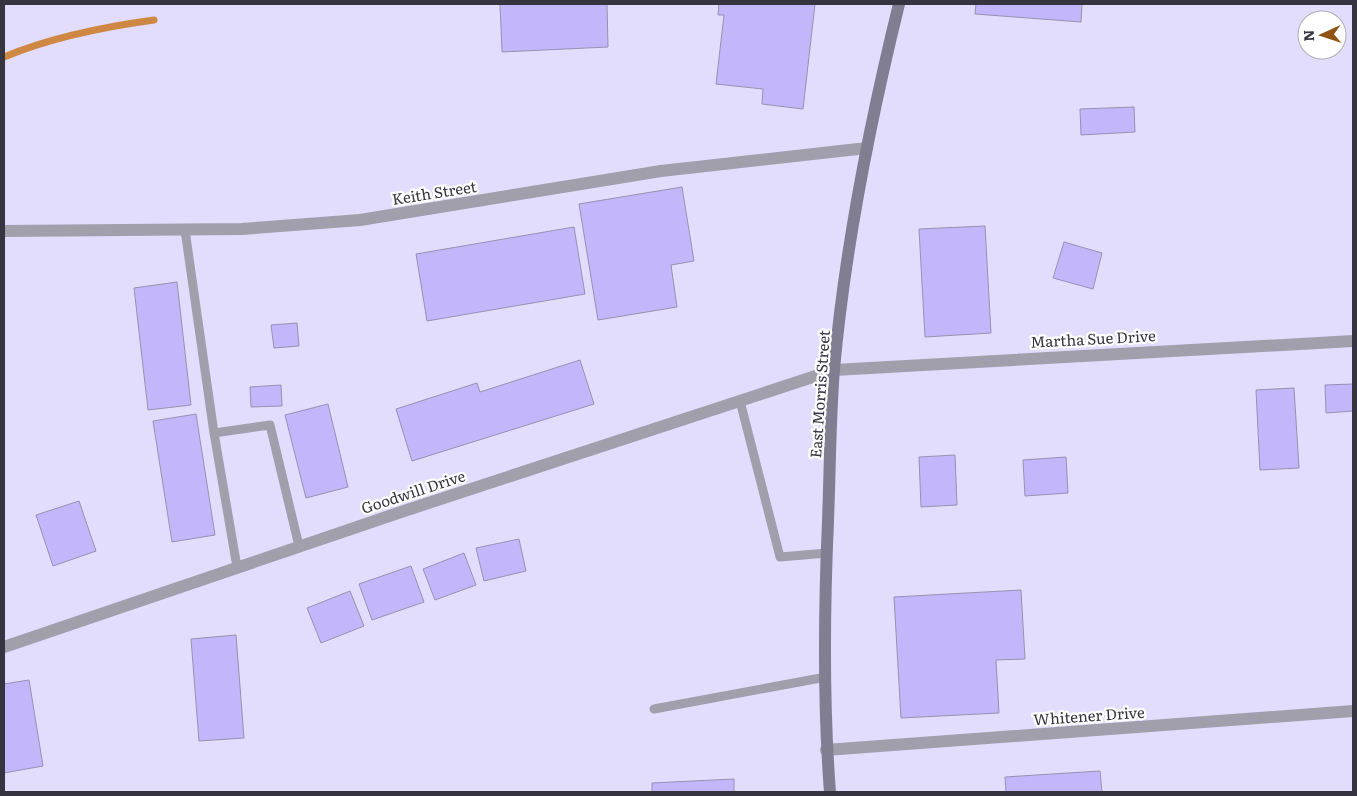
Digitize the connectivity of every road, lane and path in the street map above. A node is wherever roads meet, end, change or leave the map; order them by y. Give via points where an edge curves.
1 (899, 4) edge
2 (867, 148) junction
3 (185, 230) junction
4 (4, 231) edge
5 (1353, 341) edge
6 (834, 370) junction
7 (740, 400) junction
8 (214, 433) junction
9 (299, 546) junction
10 (827, 553) junction
11 (237, 567) junction
12 (4, 647) edge
13 (826, 677) junction
14 (654, 709) dead end
15 (1353, 711) edge
16 (826, 750) junction
17 (830, 792) edge

1 - 2 main road, East Morris Street
2 - 3 street, Keith Street via 661,171 360,220
2 - 6 main road, East Morris Street
3 - 4 street, Keith Street
3 - 8 lane
5 - 6 street, Martha Sue Drive
6 - 7 street, Goodwill Drive
6 - 10 main road, East Morris Street
7 - 9 street, Goodwill Drive
7 - 10 lane via 780,558
8 - 9 lane via 270,425
8 - 11 lane
9 - 11 street, Goodwill Drive
10 - 13 main road, East Morris Street
11 - 12 street, Goodwill Drive
13 - 14 lane
13 - 16 main road, East Morris Street
15 - 16 street, Whitener Drive
16 - 17 main road, East Morris Street

